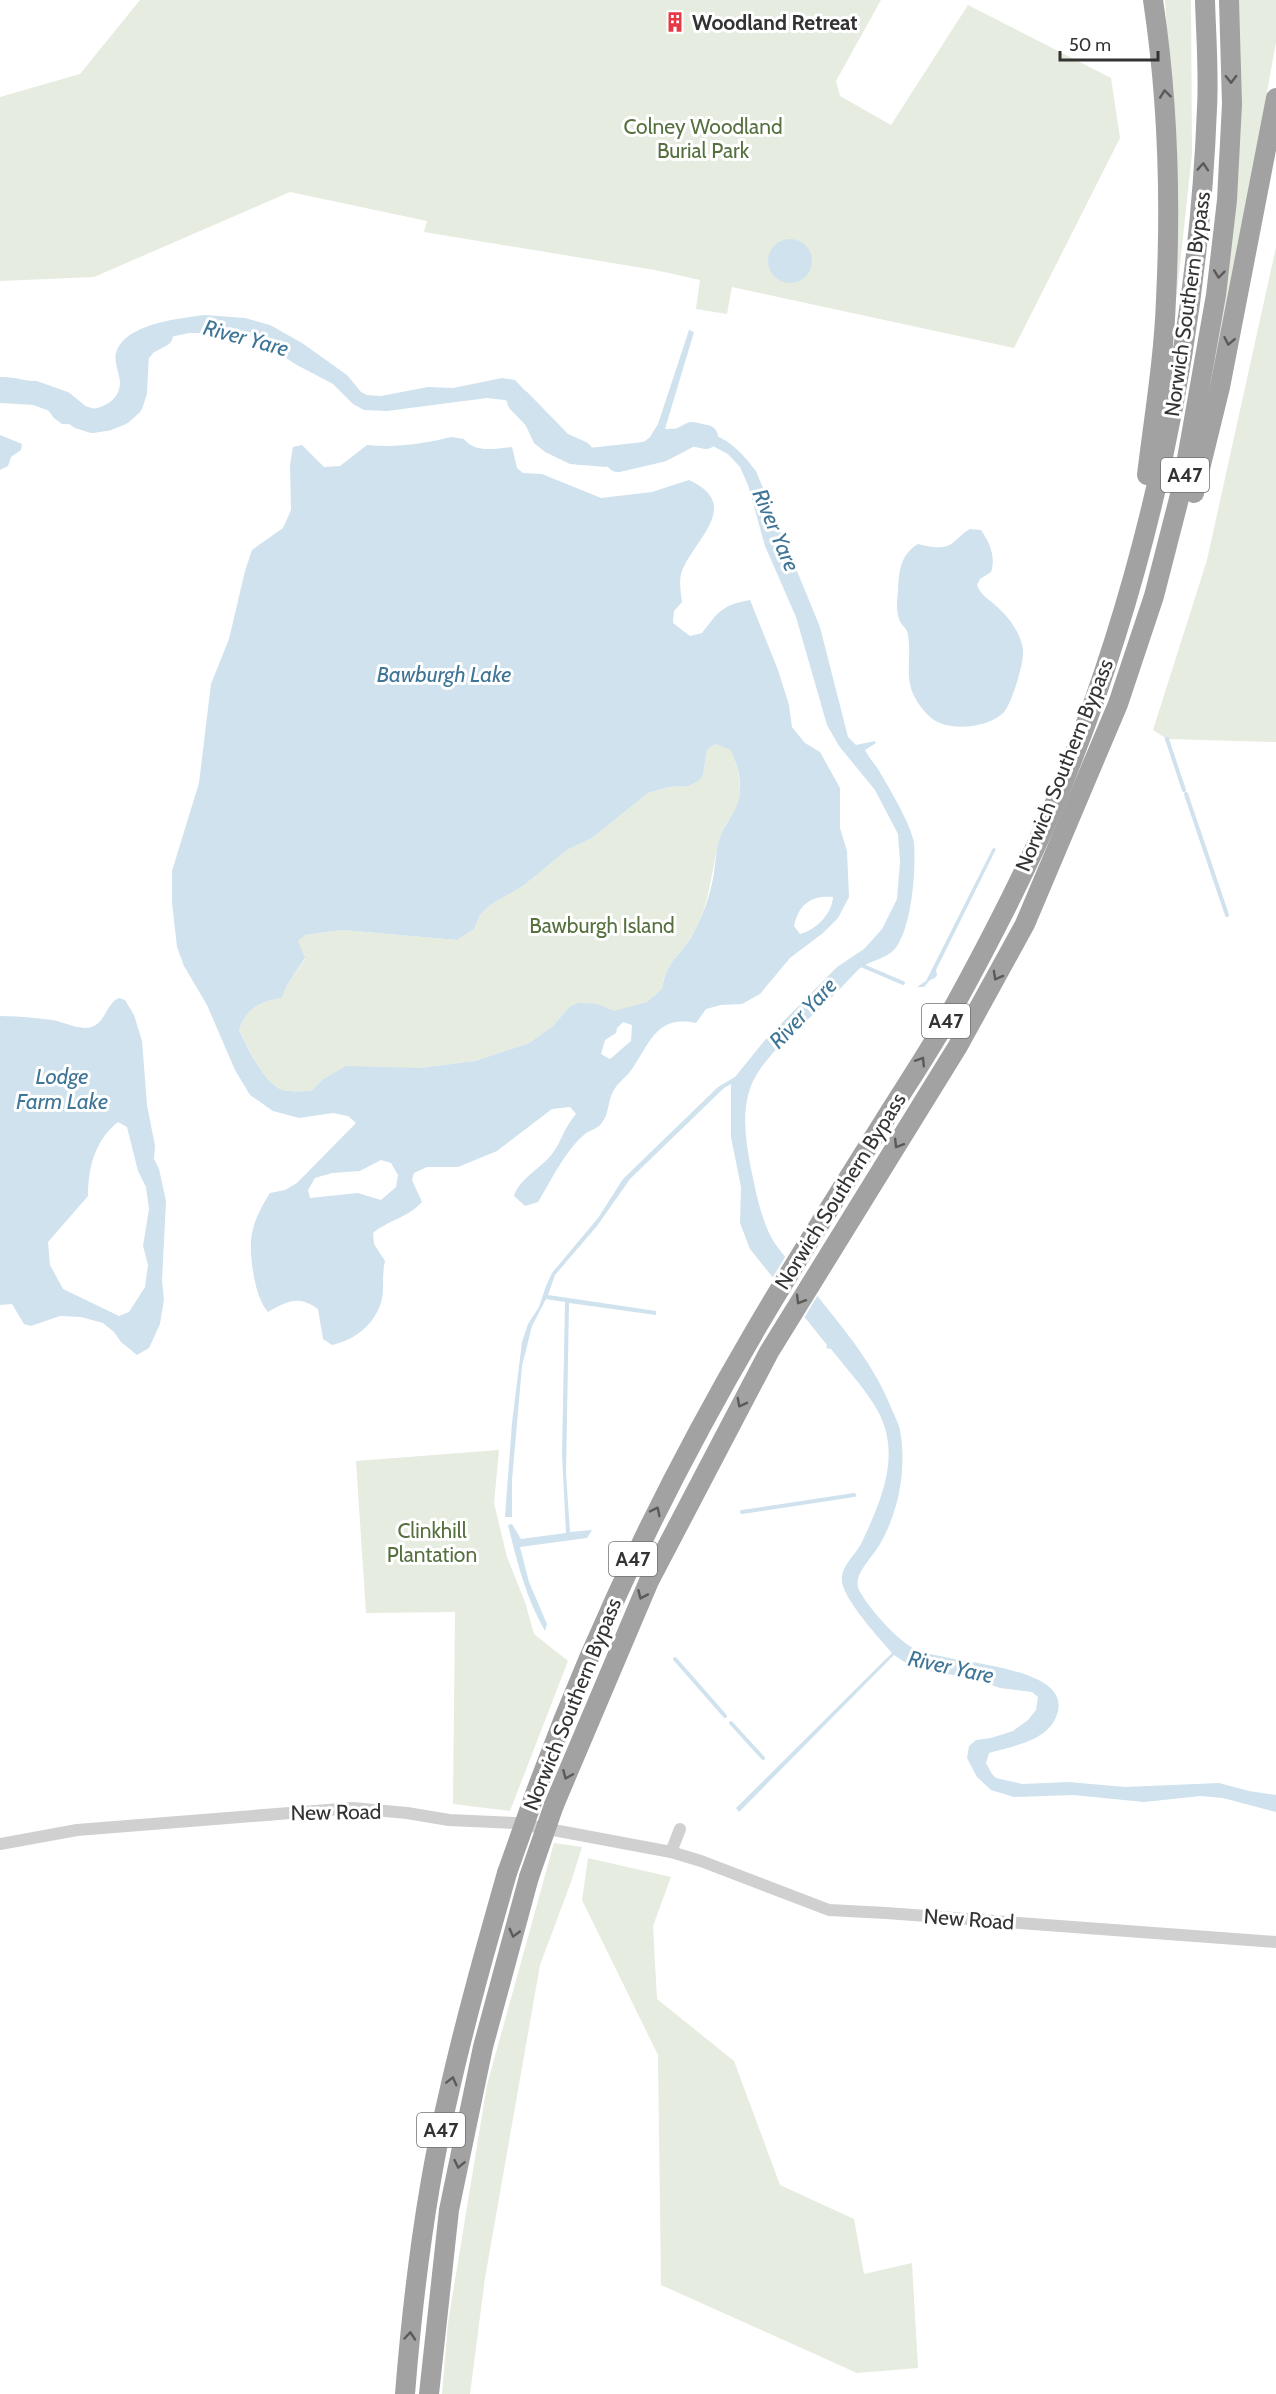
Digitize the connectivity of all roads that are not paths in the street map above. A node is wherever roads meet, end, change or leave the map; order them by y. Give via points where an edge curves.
1 (1153, 0) edge
2 (1205, 0) edge
3 (1229, 0) edge
4 (1276, 98) edge
5 (1059, 794) junction
6 (1025, 924) junction
7 (680, 1829) dead end
8 (0, 1844) edge
9 (671, 1852) junction
10 (1276, 1942) edge
11 (405, 2394) edge
12 (429, 2394) edge

5 -> 1 highway, A47 via 1121,587 1146,477 1160,369 1167,300 1166,107
5 -> 2 highway, Norwich Southern Bypass / A47 via 1112,648 1152,508 1184,344 1199,230 1208,103
3 -> 6 highway, Norwich Southern Bypass / A47 via 1232,104 1227,200 1216,296 1182,486 1154,596 1118,704
4 -> 6 highway, A47 via 1220,387 1179,554 1151,644 1115,737
11 -> 5 highway, Norwich Southern Bypass / A47, bridge via 424,2226 443,2122 507,1873 559,1729 669,1485 812,1235 945,1024
6 -> 12 highway, Norwich Southern Bypass / A47, bridge via 958,1046 769,1352 649,1581 554,1805 529,1877 483,2047 449,2210
7 - 9 street
8 - 9 street, New Road via 76,1830 353,1808 449,1820 516,1823
9 - 10 street, New Road via 828,1910

